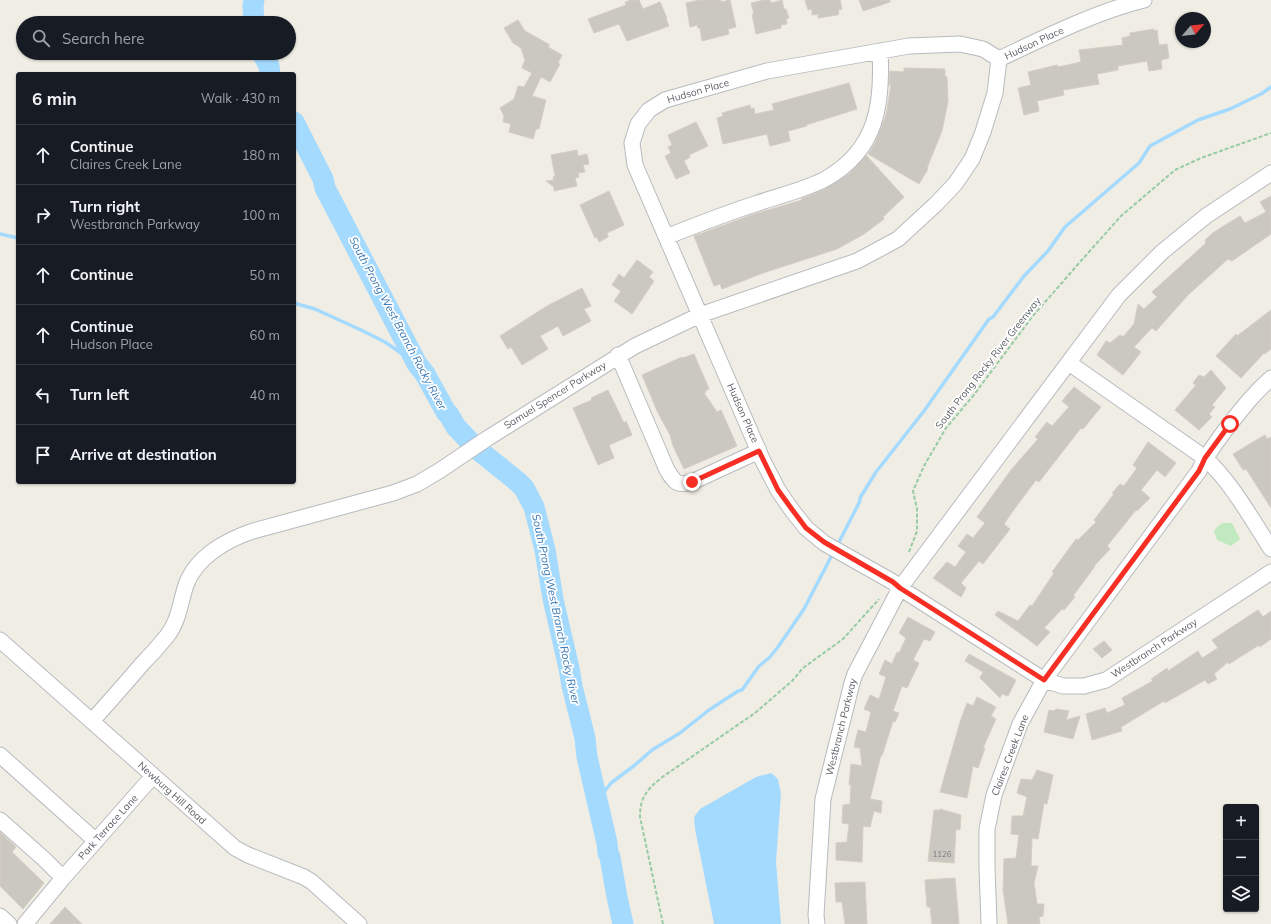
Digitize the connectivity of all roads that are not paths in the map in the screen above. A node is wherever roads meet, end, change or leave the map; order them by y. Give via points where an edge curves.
1 (1144, 0) edge
2 (880, 51) junction
3 (999, 59) junction
4 (1271, 173) edge
5 (666, 237) junction
6 (700, 315) junction
7 (618, 355) junction
8 (1068, 363) junction
9 (1269, 384) edge
10 (759, 451) junction
11 (1205, 458) junction
12 (1271, 549) edge
13 (1271, 572) edge
14 (900, 588) junction
15 (0, 640) edge
16 (1044, 680) junction
17 (92, 722) junction
18 (0, 755) edge
19 (153, 776) junction
20 (0, 820) edge
21 (96, 841) junction
22 (62, 878) junction
23 (0, 916) edge
24 (9, 924) edge
25 (25, 924) edge
26 (359, 924) edge
27 (817, 924) edge
28 (989, 924) edge

1 - 3 street, Hudson Place via 1047,36
2 - 3 street, Hudson Place via 909,46 960,44 983,49
2 - 5 street via 881,79 872,128 858,152 838,170 826,179
2 - 5 street, Hudson Place via 767,71 665,100 649,110 638,124 632,143 634,165
3 - 6 street, Samuel Spencer Parkway via 995,93 972,158 955,184 898,239 857,261
4 - 8 street via 1206,216 1162,252 1119,295
5 - 6 street, Hudson Place
6 - 7 street, Samuel Spencer Parkway
6 - 10 street, Hudson Place
7 - 10 street via 673,480 679,484 692,482
7 - 17 street, Samuel Spencer Parkway via 428,478 405,488 248,533 213,551 196,566 188,579 179,612 168,636
8 - 11 street
8 - 14 street
9 - 11 street, Claires Creek Lane via 1255,392
10 - 14 street, Hudson Place via 778,490 806,528 824,542
11 - 12 street via 1225,481
11 - 16 street, Claires Creek Lane via 1199,471
13 - 16 street, Westbranch Parkway via 1106,680 1084,686 1063,686
14 - 16 street, Westbranch Parkway
14 - 27 street, Westbranch Parkway via 855,674 822,799
15 - 17 street, Newburg Hill Road
16 - 28 street, Claires Creek Lane via 1020,724 994,795 987,829
17 - 19 street, Newburg Hill Road
18 - 21 street
19 - 21 street, Park Terrace Lane
19 - 26 street, Newburg Hill Road via 235,848 304,877
20 - 22 street
21 - 22 street, Park Terrace Lane
22 - 25 street, Park Terrace Lane
23 - 24 street

